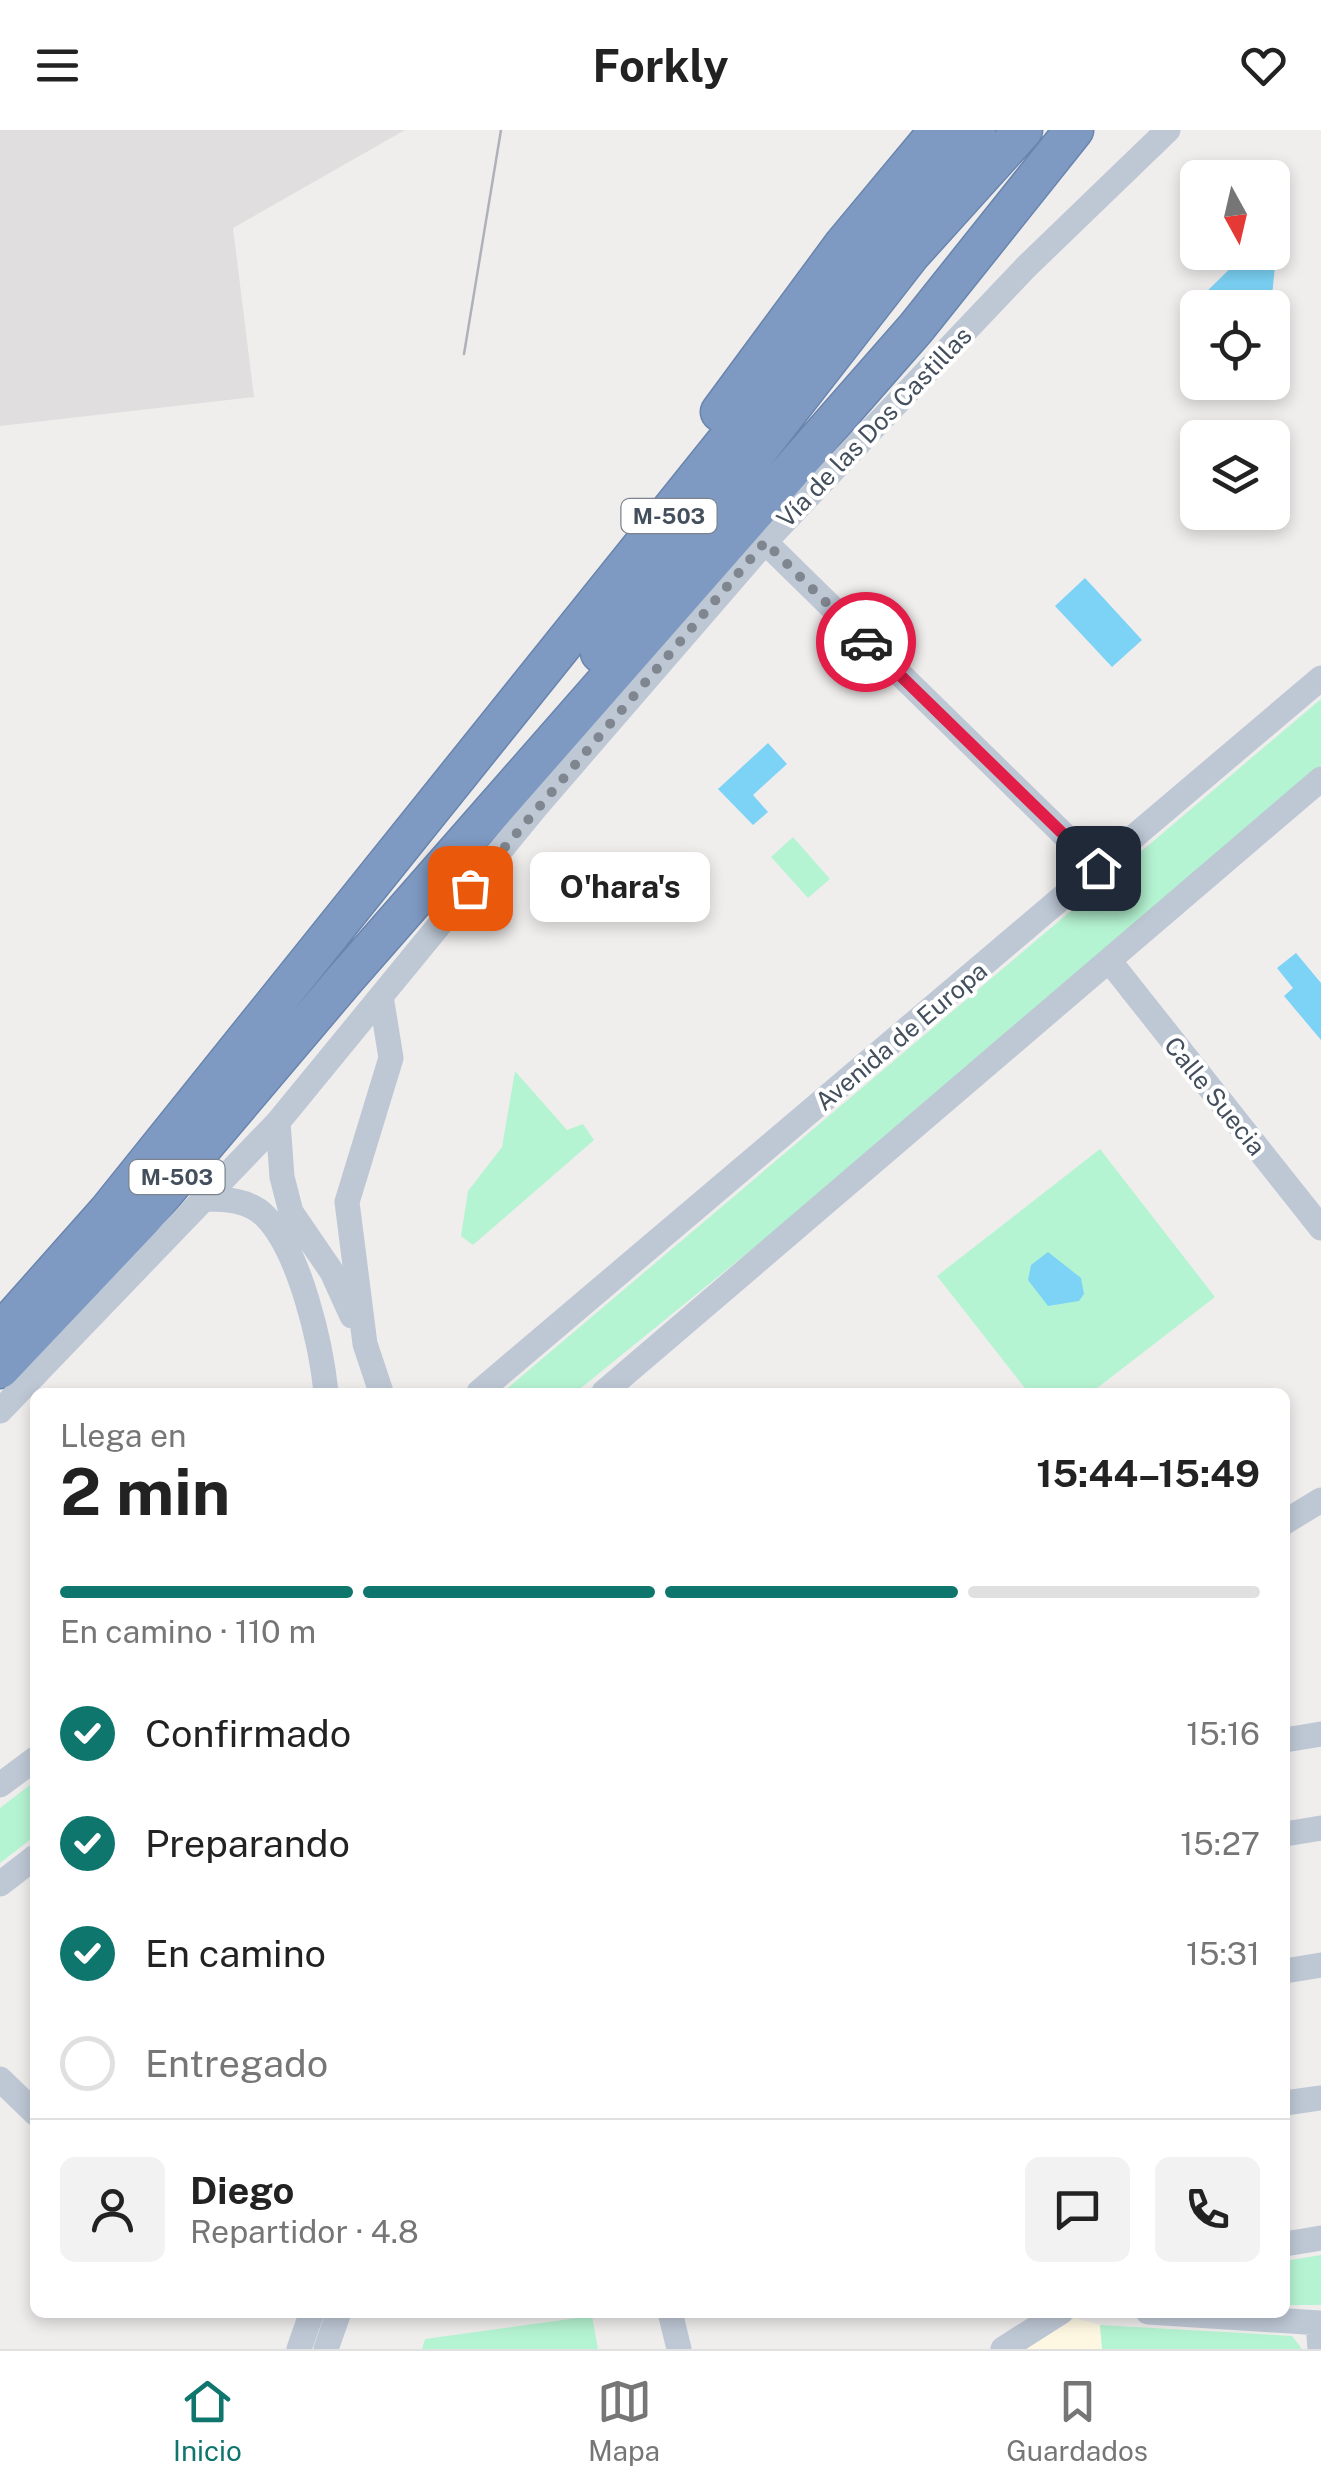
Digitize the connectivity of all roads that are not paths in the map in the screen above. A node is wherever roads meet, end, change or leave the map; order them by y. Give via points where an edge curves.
1 (939, 130) edge
2 (976, 130) edge
3 (1023, 130) edge
4 (1074, 130) edge
5 (1168, 130) edge
6 (765, 542) junction
7 (1321, 678) edge
8 (1321, 779) edge
9 (1098, 868) junction
10 (360, 900) junction
11 (1110, 962) junction
12 (346, 978) junction
13 (382, 996) junction
14 (278, 1122) junction
15 (206, 1200) junction
16 (1321, 1228) edge
17 (0, 1333) edge
18 (365, 1344) junction
19 (0, 1368) edge
20 (325, 1388) edge
21 (380, 1388) edge
22 (484, 1388) edge
23 (609, 1388) edge
24 (0, 1411) edge
25 (1321, 1500) edge
26 (1290, 1519) edge
27 (1321, 1734) edge
28 (1290, 1739) edge
29 (30, 1762) edge
30 (0, 1785) edge
31 (1321, 1828) edge
32 (1290, 1833) edge
33 (30, 1861) edge
34 (0, 1884) edge
35 (1321, 1965) edge
36 (1290, 1970) edge
37 (0, 2079) edge
38 (1321, 2098) edge
39 (1290, 2102) edge
40 (30, 2108) edge
41 (1321, 2238) edge
42 (1290, 2243) edge
43 (310, 2318) edge
44 (337, 2318) edge
45 (672, 2318) edge
46 (1051, 2318) edge
47 (1199, 2318) edge
48 (1319, 2332) edge
49 (299, 2349) edge
50 (326, 2349) edge
51 (680, 2349) edge
52 (1002, 2349) edge

1 - 10 highway, M-503 via 844,244
2 - 10 highway, M-503
3 - 12 highway, M-503 via 912,254
4 - 12 highway, M-503 via 916,328
5 - 6 street, Vía de las Dos Castillas via 1026,267
6 - 9 street
6 - 13 street, Vía de las Dos Castillas
7 - 9 street, Avenida de Europa
8 - 11 street
9 - 22 street, Avenida de Europa
10 - 17 highway, M-503 via 109,1210
11 - 16 street, Calle Suecia
11 - 23 street
12 - 19 highway, M-503 via 142,1220
13 - 14 street, Vía de las Dos Castillas
13 - 18 street via 391,1058 347,1202
14 - 15 street, Vía de las Dos Castillas
14 - 18 street via 291,1212 332,1272
15 - 20 street via 248,1204 266,1216 299,1278
15 - 24 street, Vía de las Dos Castillas
18 - 21 street
25 - 26 street
27 - 28 street
29 - 30 street
31 - 32 street
33 - 34 street
35 - 36 street
37 - 40 street
38 - 39 street
41 - 42 street
43 - 49 street
44 - 50 street
45 - 51 street
46 - 52 street
47 - 48 street

